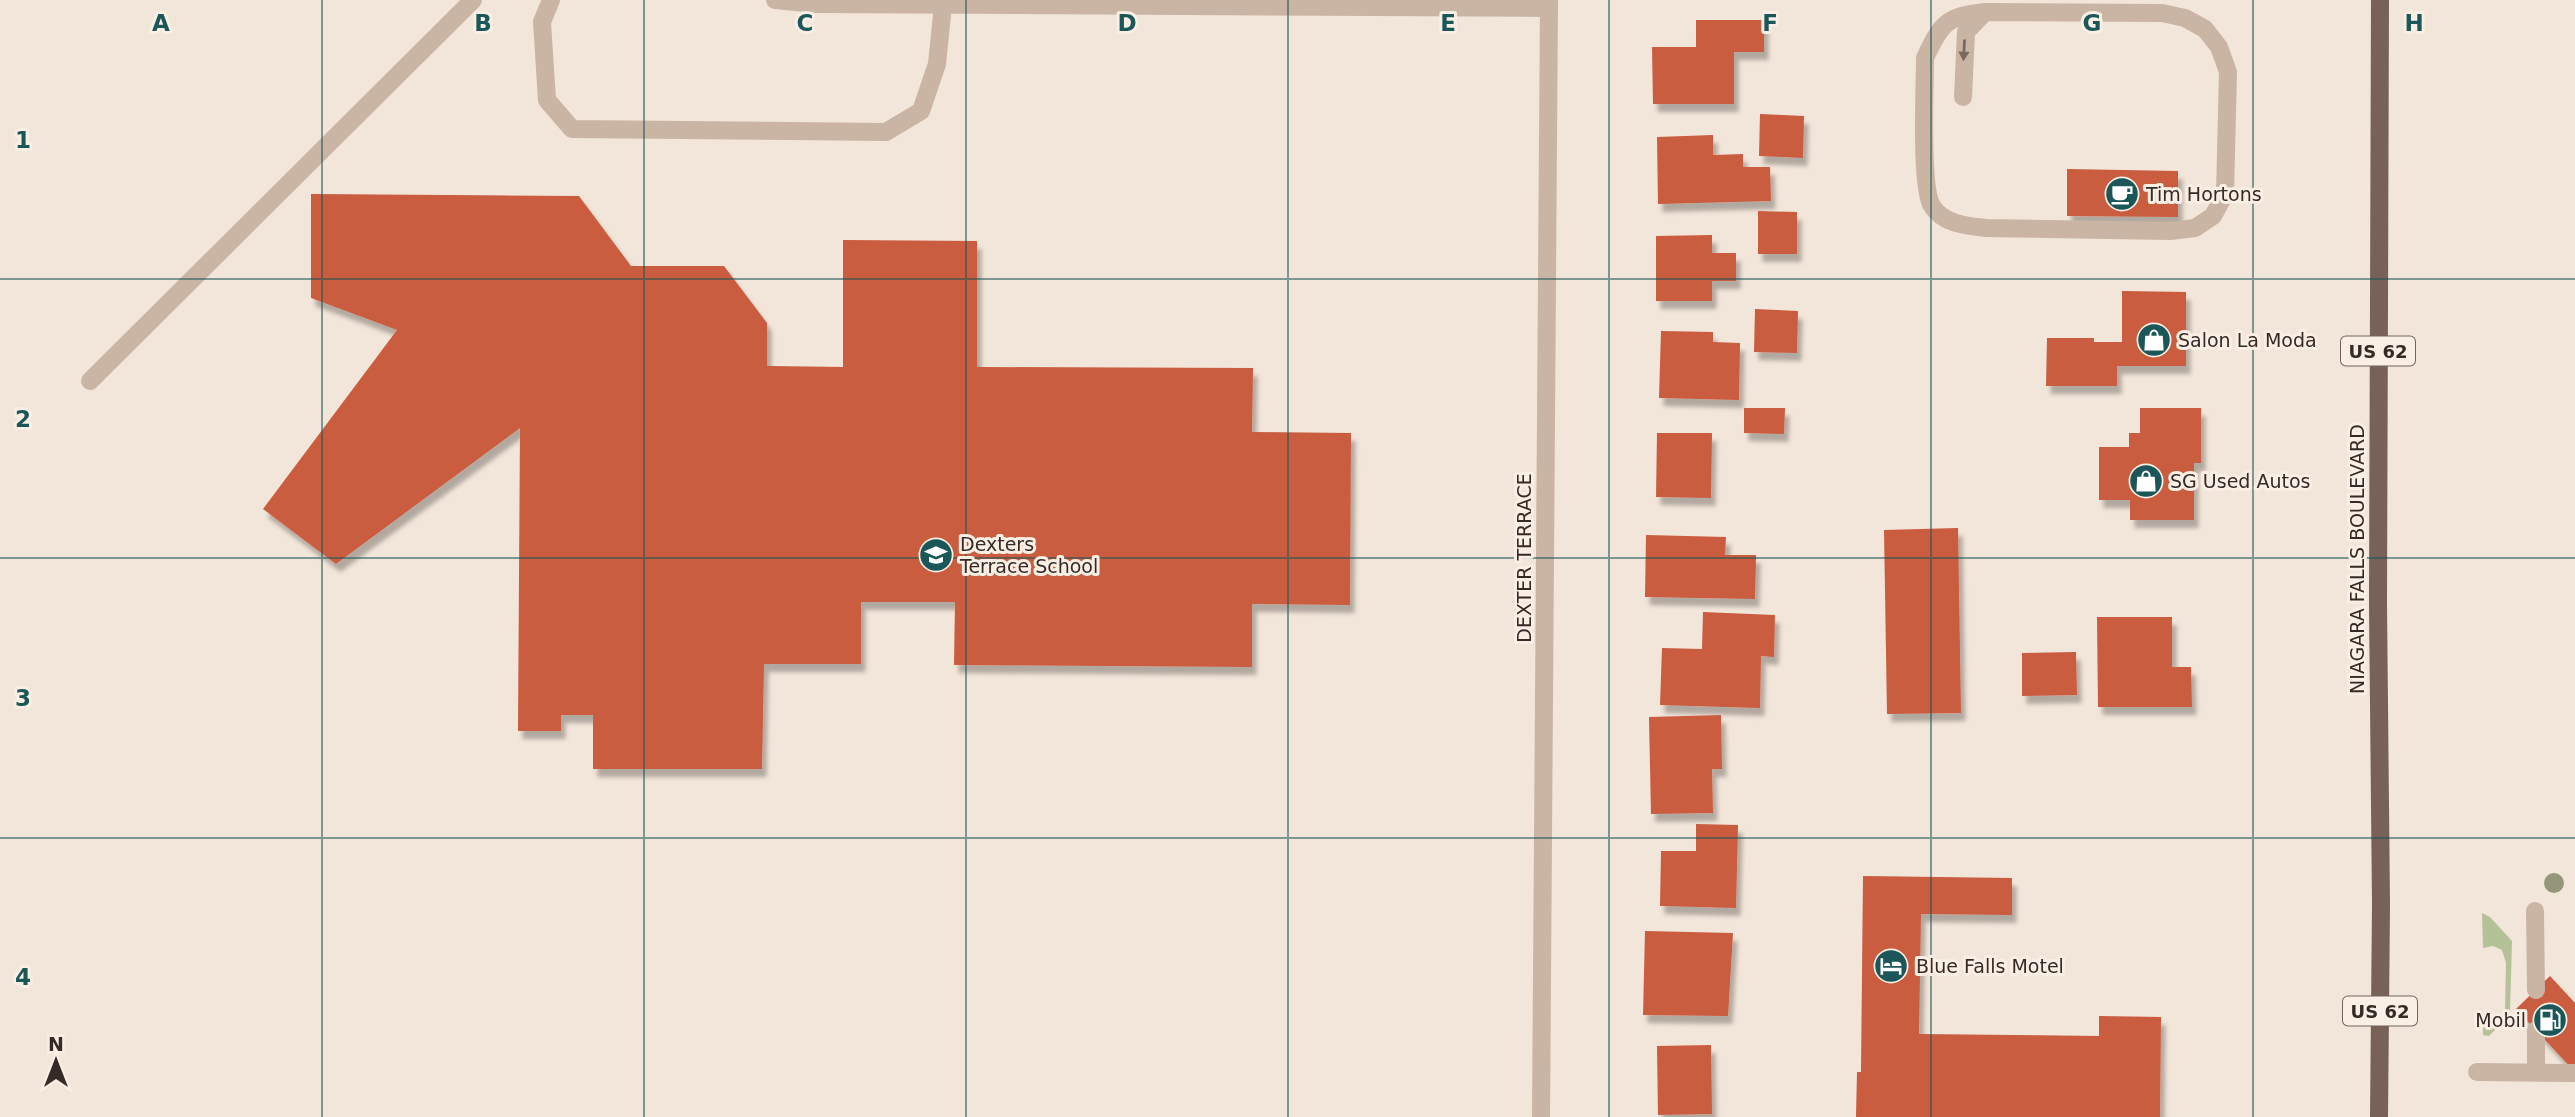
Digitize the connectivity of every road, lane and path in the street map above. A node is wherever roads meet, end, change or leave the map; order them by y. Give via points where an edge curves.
1 (473, 0) edge
2 (551, 0) edge
3 (775, 0) edge
4 (2380, 0) edge
5 (1549, 4) edge
6 (943, 5) junction
7 (1985, 12) junction
8 (1964, 97) dead end
9 (90, 380) dead end
10 (2535, 911) dead end
11 (2536, 990) dead end
12 (2536, 1030) dead end
13 (2477, 1072) dead end
14 (2536, 1072) junction
15 (2575, 1073) edge
16 (1541, 1117) edge
17 (2379, 1117) edge

1 - 9 street
2 - 6 street via 542,22 547,100 572,129 586,130 886,132 920,111 937,64
3 - 6 street
4 - 17 main road, NIAGARA FALLS BOULEVARD / US 62
5 - 6 street
5 - 16 street, DEXTER TERRACE
7 - 7 street via 1961,15 1945,24 1925,58 1926,184 1931,206 1944,218 1986,228 2170,231 2195,228 2213,216 2225,194 2228,72 2220,47 2205,29 2162,13
7 -> 8 street via 1966,32
10 - 11 street
12 - 14 street
13 - 14 street
14 - 15 street

